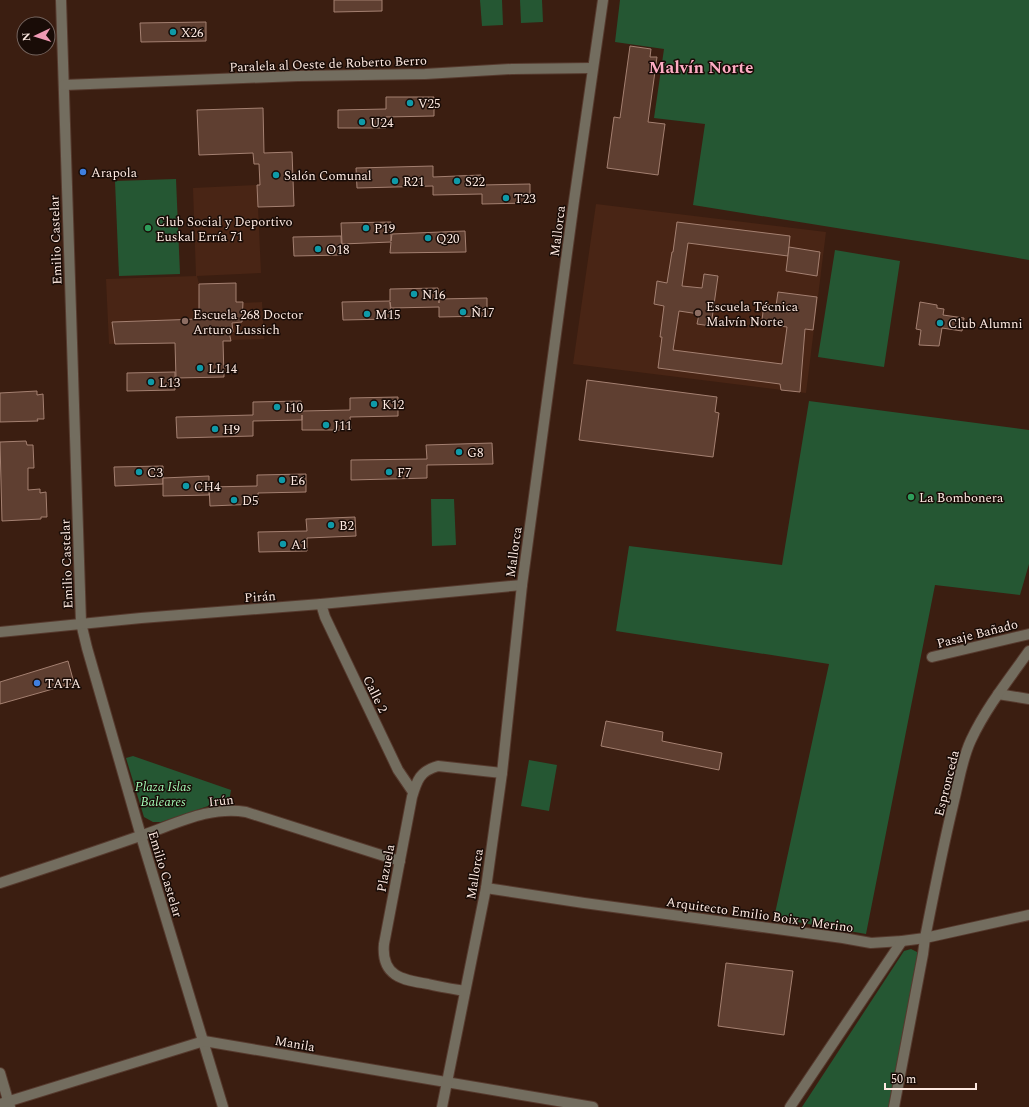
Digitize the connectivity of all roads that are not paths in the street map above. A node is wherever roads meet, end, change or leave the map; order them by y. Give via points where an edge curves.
1 (61, 0) edge
2 (603, 0) edge
3 (592, 68) junction
4 (64, 85) junction
5 (522, 586) junction
6 (321, 604) junction
7 (81, 623) junction
8 (0, 632) edge
9 (1029, 634) edge
10 (1029, 651) edge
11 (932, 657) dead end
12 (998, 694) junction
13 (1029, 699) edge
14 (502, 773) junction
15 (413, 792) junction
16 (141, 836) junction
17 (400, 861) junction
18 (0, 883) edge
19 (486, 888) junction
20 (1029, 915) edge
21 (925, 938) junction
22 (902, 941) junction
23 (465, 991) junction
24 (204, 1040) junction
25 (0, 1073) edge
26 (447, 1082) junction
27 (6, 1104) edge
28 (223, 1107) edge
29 (442, 1107) edge
30 (592, 1107) edge
31 (790, 1107) edge
32 (894, 1107) edge

1 - 4 street, Emilio Castelar
2 - 3 street, Mallorca
3 - 4 street, Paralela al Oeste de Roberto Berro
3 - 5 street, Mallorca
4 - 7 street, Emilio Castelar
5 - 6 street, Pirán
5 - 14 street, Mallorca
6 - 7 street, Pirán
6 - 15 street, Calle 2 via 395,763
7 - 8 street, Pirán
7 - 16 street, Emilio Castelar
9 - 11 street, Pasaje Bañado
10 - 12 street, Espronceda
12 - 13 street
12 - 21 street, Espronceda via 971,740 964,761
14 - 15 street, Plazuela via 438,766 429,768 418,778
14 - 19 street, Mallorca
15 - 17 street, Plazuela
16 - 17 street, Irún via 200,816 233,809
16 - 18 street, Irún
16 - 24 street, Emilio Castelar
17 - 23 street, Plazuela via 384,944 385,963 391,971 408,981
19 - 22 street, Arquitecto Emilio Boix y Merino via 871,943
19 - 23 street, Mallorca
20 - 21 street, Arquitecto Emilio Boix y Merino
21 - 22 street, Arquitecto Emilio Boix y Merino
21 - 32 street, Espronceda
22 - 31 street
23 - 26 street, Mallorca
24 - 26 street, Manila
24 - 27 street, Manila
24 - 28 street, Emilio Castelar
25 - 27 street
26 - 29 street, Mallorca
26 - 30 street, Manila

